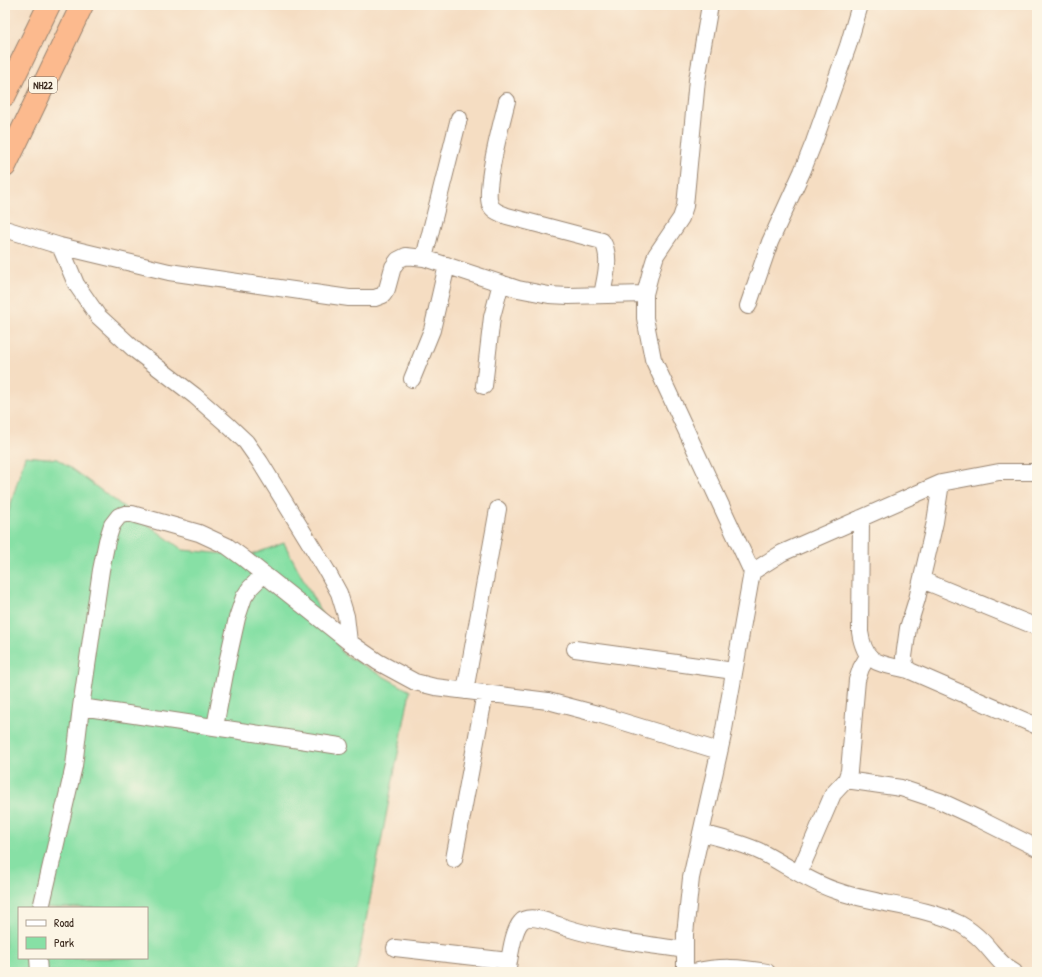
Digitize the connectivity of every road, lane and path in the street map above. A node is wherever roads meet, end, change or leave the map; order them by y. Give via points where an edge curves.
1 (49, 5) edge
2 (82, 5) edge
3 (710, 5) edge
4 (860, 5) edge
5 (5, 95) edge
6 (506, 101) dead end
7 (459, 118) dead end
8 (5, 166) edge
9 (5, 229) edge
10 (60, 246) junction
11 (424, 258) junction
12 (447, 265) junction
13 (501, 283) junction
14 (645, 294) junction
15 (602, 295) junction
16 (748, 306) dead end
17 (412, 379) dead end
18 (484, 386) dead end
19 (1037, 472) edge
20 (941, 482) junction
21 (498, 509) dead end
22 (861, 518) junction
23 (752, 572) junction
24 (264, 574) junction
25 (922, 580) junction
26 (1037, 627) edge
27 (349, 642) junction
28 (575, 648) dead end
29 (868, 656) junction
30 (908, 670) junction
31 (734, 671) junction
32 (465, 691) junction
33 (485, 693) junction
34 (81, 707) junction
35 (1037, 726) edge
36 (215, 727) junction
37 (340, 746) dead end
38 (719, 751) junction
39 (846, 780) junction
40 (701, 833) junction
41 (1037, 848) edge
42 (454, 859) dead end
43 (798, 873) junction
44 (41, 907) edge
45 (395, 948) dead end
46 (685, 950) junction
47 (38, 959) edge
48 (508, 967) edge
49 (39, 972) edge
50 (685, 972) edge
51 (693, 972) edge
52 (767, 972) edge
53 (1014, 972) edge

1 - 5 highway, NH22
2 - 8 highway, NH22
3 - 14 street via 697,80 685,206 681,218 656,255
4 - 16 street via 814,142 770,242
6 - 15 street via 492,168 490,206 508,216 602,241 608,255
7 - 11 street
9 - 10 street
10 - 11 street via 169,272 349,298 375,298 383,295 398,260 406,256
10 - 27 street via 76,284 98,316 135,350 195,396 250,447 328,570 346,616
11 - 12 street
12 - 13 street
12 - 17 street via 432,330
13 - 15 street via 549,295
13 - 18 street via 492,317
14 - 15 street
14 - 23 street via 645,318 652,359
19 - 20 street via 999,472
20 - 22 street
20 - 25 street
21 - 32 street
22 - 23 street via 782,554
22 - 29 street via 860,632 862,646
23 - 31 street
24 - 27 street
24 - 34 street via 227,546 199,533 132,514 119,516 112,525 106,541
24 - 36 street via 244,597 237,618
25 - 26 street
25 - 30 street via 908,628 904,657
27 - 32 street via 378,662 415,682
28 - 31 street
29 - 30 street via 879,663
29 - 39 street via 857,680 850,762
30 - 35 street
31 - 38 street
32 - 33 street
33 - 38 street via 548,701
33 - 42 street
34 - 36 street
34 - 44 street via 74,766
36 - 37 street
38 - 40 street
39 - 41 street via 901,788 940,801
39 - 43 street via 833,794
40 - 43 street via 733,841 761,852
40 - 46 street via 691,878
43 - 53 street via 858,898 918,911 962,925
45 - 48 street
46 - 48 street via 599,936 527,918 521,921 516,932
46 - 50 street
47 - 49 street
51 - 52 street via 714,968

